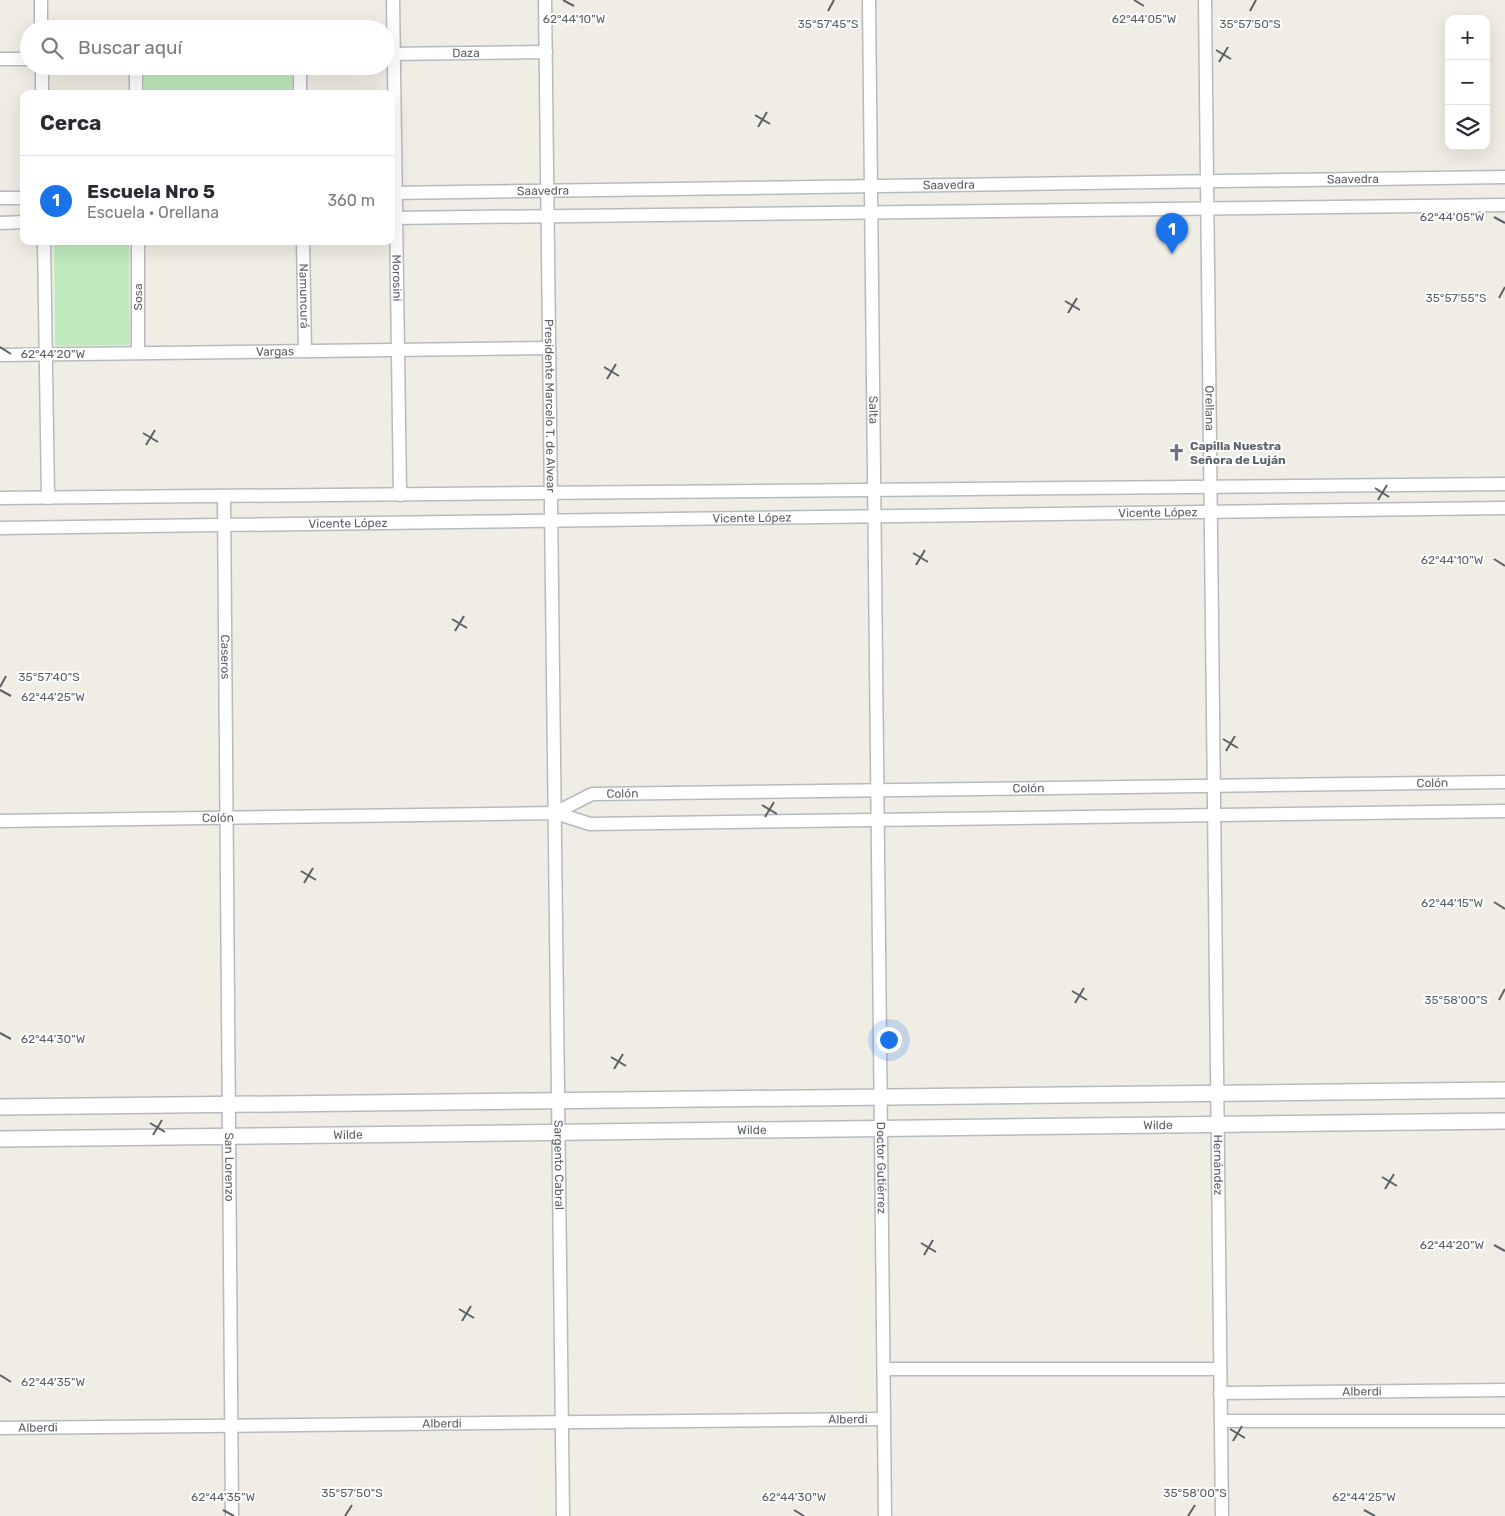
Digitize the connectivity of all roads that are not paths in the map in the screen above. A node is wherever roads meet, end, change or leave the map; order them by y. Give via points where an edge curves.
1 (40, 0) edge
2 (393, 0) edge
3 (545, 0) edge
4 (868, 0) edge
5 (1205, 0) edge
6 (41, 20) edge
7 (392, 20) edge
8 (546, 52) junction
9 (395, 54) edge
10 (0, 59) edge
11 (20, 59) edge
12 (42, 75) edge
13 (136, 75) edge
14 (300, 75) edge
15 (391, 75) edge
16 (42, 90) edge
17 (136, 90) edge
18 (300, 90) edge
19 (391, 90) edge
20 (1505, 176) edge
21 (1207, 181) junction
22 (871, 186) junction
23 (548, 190) junction
24 (395, 193) edge
25 (0, 198) edge
26 (20, 198) edge
27 (1505, 205) edge
28 (1208, 209) junction
29 (871, 213) junction
30 (548, 216) junction
31 (395, 218) edge
32 (20, 222) edge
33 (0, 223) edge
34 (44, 245) edge
35 (138, 245) edge
36 (303, 245) edge
37 (395, 245) edge
38 (549, 348) junction
39 (398, 349) junction
40 (305, 351) junction
41 (138, 353) junction
42 (46, 354) junction
43 (0, 355) edge
44 (1505, 484) edge
45 (1211, 487) junction
46 (874, 490) junction
47 (551, 493) junction
48 (400, 495) junction
49 (224, 496) junction
50 (0, 498) edge
51 (48, 498) junction
52 (1505, 508) edge
53 (1211, 513) junction
54 (874, 517) junction
55 (551, 521) junction
56 (224, 525) junction
57 (0, 528) edge
58 (1505, 782) edge
59 (1214, 786) junction
60 (877, 791) junction
61 (1505, 811) edge
62 (555, 813) junction
63 (1214, 815) junction
64 (226, 818) junction
65 (878, 820) junction
66 (0, 822) edge
67 (1505, 1090) edge
68 (1217, 1094) junction
69 (881, 1097) junction
70 (558, 1101) junction
71 (228, 1105) junction
72 (0, 1107) edge
73 (1505, 1121) edge
74 (1218, 1124) junction
75 (881, 1128) junction
76 (558, 1132) junction
77 (228, 1136) junction
78 (0, 1139) edge
79 (1220, 1369) junction
80 (884, 1370) junction
81 (1505, 1390) edge
82 (1220, 1393) junction
83 (884, 1419) junction
84 (1220, 1421) junction
85 (1505, 1421) edge
86 (562, 1422) junction
87 (231, 1426) junction
88 (0, 1428) edge
89 (232, 1516) edge
90 (562, 1516) edge
91 (885, 1516) edge
92 (1222, 1516) edge

1 - 6 street
2 - 7 street, Morosini
3 - 8 street, Presidente Marcelo T. de Alvear
4 - 22 street, Salta
5 - 21 street, Orellana
8 - 9 street, Daza
8 - 23 street, Presidente Marcelo T. de Alvear
10 - 11 street
12 - 16 street
13 - 17 street
14 - 18 street
15 - 19 street, Morosini
20 - 21 street, Saavedra
21 - 22 street, Saavedra
21 - 28 street, Orellana
22 - 23 street, Saavedra
22 - 29 street, Salta
23 - 24 street, Saavedra
23 - 30 street, Presidente Marcelo T. de Alvear
25 - 26 street
27 - 28 street
28 - 29 street
28 - 45 street, Orellana
29 - 30 street
29 - 46 street, Salta
30 - 31 street
30 - 38 street, Presidente Marcelo T. de Alvear
32 - 33 street
34 - 42 street
35 - 41 street, Sosa
36 - 40 street, Namuncurá
37 - 39 street, Morosini
38 - 39 street, Vargas
38 - 47 street, Presidente Marcelo T. de Alvear
39 - 40 street, Vargas
39 - 48 street, Morosini
40 - 41 street, Vargas
41 - 42 street, Vargas
42 - 43 street, Vargas
42 - 51 street
44 - 45 street, Vicente López
45 - 46 street, Vicente López
45 - 53 street, Orellana
46 - 47 street, Vicente López
46 - 54 street, Salta
47 - 48 street, Vicente López
47 - 55 street, Presidente Marcelo T. de Alvear
48 - 49 street, Vicente López
49 - 51 street, Vicente López
49 - 56 street, Caseros
50 - 51 street, Vicente López
52 - 53 street, Vicente López
53 - 54 street, Vicente López
53 - 59 street, Orellana
54 - 55 street, Vicente López
54 - 60 street, Salta
55 - 56 street, Vicente López
55 - 62 street, Presidente Marcelo T. de Alvear
56 - 57 street, Vicente López
56 - 64 street, Caseros
58 - 59 street, Colón
59 - 60 street, Colón
59 - 63 street, Orellana
60 - 62 street, Colón via 592,794
60 - 65 street, Salta
61 - 63 street, Colón
62 - 64 street, Colón
62 - 65 street, Colón via 590,824
62 - 70 street, Sargento Cabral
63 - 65 street, Colón
63 - 68 street, Hernández
64 - 66 street, Colón
64 - 71 street, San Lorenzo
65 - 69 street, Doctor Gutiérrez
67 - 68 street
68 - 69 street
68 - 74 street, Hernández
69 - 70 street
69 - 75 street, Doctor Gutiérrez
70 - 71 street
70 - 76 street, Sargento Cabral
71 - 72 street
71 - 77 street, San Lorenzo
73 - 74 street, Wilde
74 - 75 street, Wilde
74 - 79 street, Hernández
75 - 76 street, Wilde
75 - 80 street, Doctor Gutiérrez
76 - 77 street, Wilde
76 - 86 street, Sargento Cabral
77 - 78 street, Wilde
77 - 87 street, San Lorenzo
79 - 80 street
79 - 82 street, Hernández
80 - 83 street, Doctor Gutiérrez
81 - 82 street, Alberdi
82 - 84 street, Hernández
83 - 86 street, Alberdi
83 - 91 street, Doctor Gutiérrez
84 - 85 street
84 - 92 street, Hernández
86 - 87 street, Alberdi
86 - 90 street, Sargento Cabral
87 - 88 street, Alberdi
87 - 89 street, San Lorenzo

